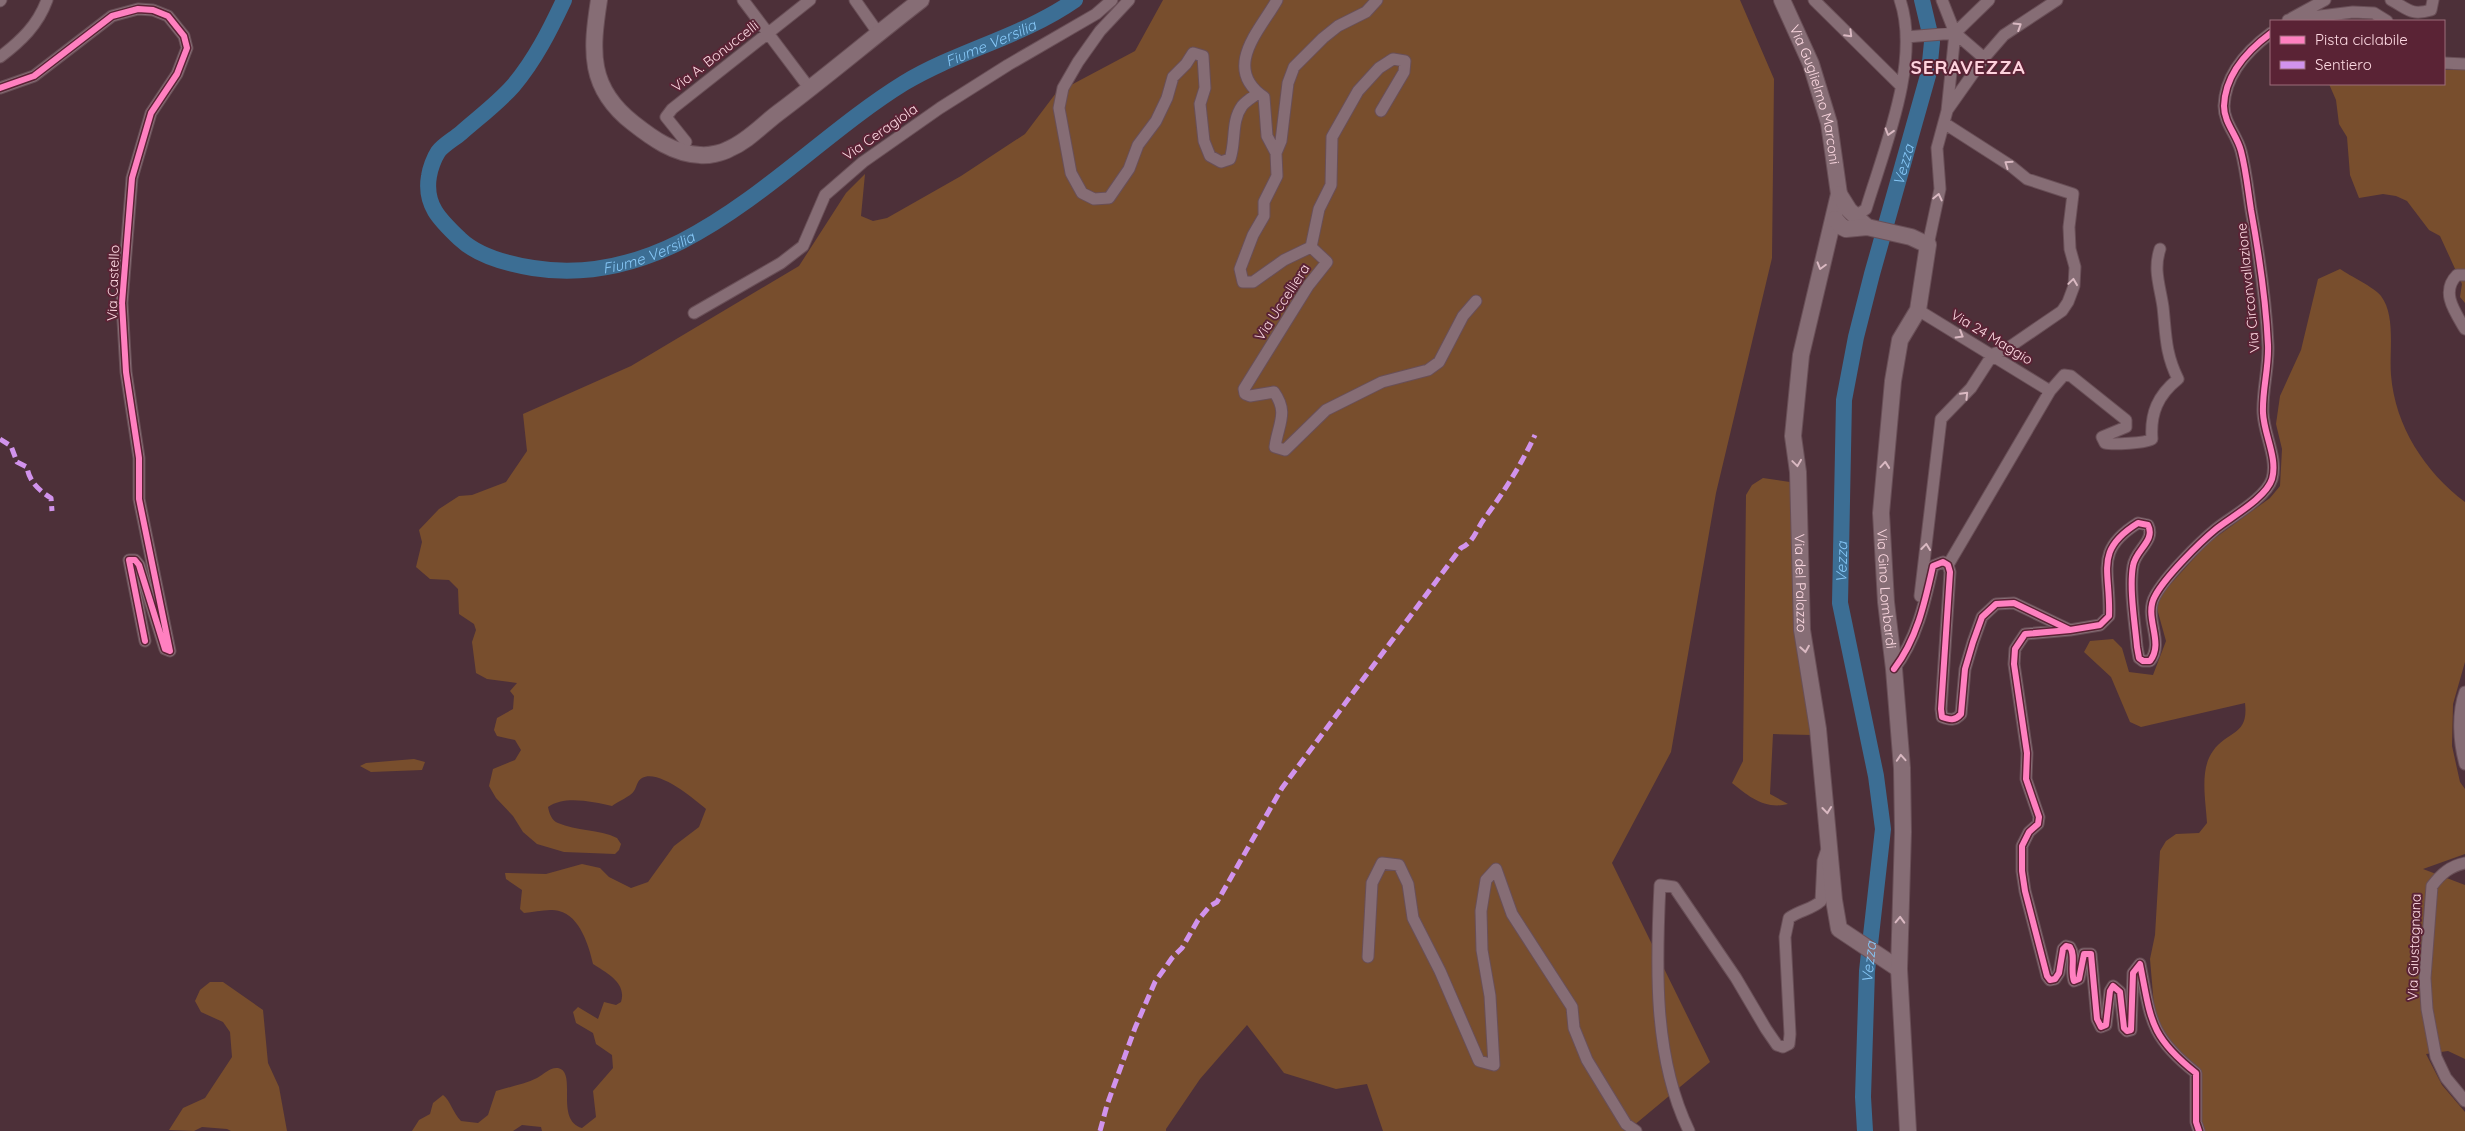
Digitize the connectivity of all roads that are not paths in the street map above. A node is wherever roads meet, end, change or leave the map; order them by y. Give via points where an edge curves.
1 (47, 0) edge
2 (598, 0) edge
3 (743, 0) edge
4 (810, 0) edge
5 (855, 0) edge
6 (921, 0) edge
7 (1112, 0) edge
8 (1129, 0) edge
9 (1277, 0) edge
10 (1377, 0) edge
11 (1782, 0) edge
12 (1814, 0) edge
13 (1900, 0) edge
14 (1942, 0) edge
15 (1990, 0) edge
16 (2056, 0) edge
17 (2325, 0) edge
18 (2391, 0) edge
19 (2433, 0) edge
20 (2287, 20) edge
21 (2385, 20) edge
22 (881, 31) junction
23 (1950, 33) junction
24 (767, 34) junction
25 (2270, 34) edge
26 (1909, 37) junction
27 (0, 57) edge
28 (1984, 58) junction
29 (2445, 63) edge
30 (2465, 64) edge
31 (1900, 85) junction
32 (0, 88) edge
33 (810, 89) junction
34 (1258, 93) junction
35 (1947, 110) junction
36 (1381, 111) dead end
37 (1944, 123) junction
38 (686, 142) dead end
39 (1276, 153) junction
40 (1839, 194) junction
41 (1851, 213) junction
42 (1835, 219) junction
43 (1867, 228) junction
44 (1928, 245) junction
45 (1311, 247) junction
46 (2160, 249) dead end
47 (2465, 275) edge
48 (1476, 301) dead end
49 (1918, 310) junction
50 (694, 313) dead end
51 (2465, 329) edge
52 (1993, 354) junction
53 (2050, 390) junction
54 (1948, 565) junction
55 (1922, 612) junction
56 (2070, 630) junction
57 (145, 641) dead end
58 (1894, 669) junction
59 (2465, 692) edge
60 (2465, 764) edge
61 (1830, 844) junction
62 (2465, 863) edge
63 (1368, 957) dead end
64 (1898, 969) junction
65 (2465, 1101) edge
66 (1636, 1131) edge
67 (1689, 1131) edge
68 (1908, 1131) edge
69 (2199, 1131) edge

1 - 27 street via 37,22
2 - 33 main road via 593,39 596,73 605,95 631,122 670,148 700,156 728,150 750,137
3 - 24 street
4 - 24 street, Via A. Bonuccelli
5 - 22 street via 874,27
6 - 22 main road
7 - 50 street, Via Ceragiola via 1096,14 940,108 855,168 825,195 803,246 781,263
8 - 34 street via 1100,31 1063,88 1060,108 1071,173 1082,193 1094,200 1109,198 1128,169 1138,145 1156,121 1173,77 1193,53 1203,56 1205,88 1200,104 1204,141 1210,156 1221,162 1230,159 1235,146 1234,126 1242,106
9 - 34 street via 1248,47 1245,61 1250,84
10 - 39 street via 1366,12 1322,38 1294,67 1288,83 1281,141
11 - 40 main road, Via Guglielmo Marconi via 1811,64 1829,123
12 -> 31 street
13 - 26 street
14 - 23 street
15 - 23 street
28 -> 16 street via 2004,35
17 - 20 street
18 - 19 street via 2413,13 2422,13 2431,10
20 - 21 street via 2353,12 2374,13
22 - 33 main road
23 - 26 street
23 - 28 street
23 - 35 street
24 - 33 street
24 - 38 street, Via A. Bonuccelli via 672,109 666,117
25 - 56 street, Via Circonvallazione via 2256,44 2232,75 2224,108 2227,124 2237,136 2242,152 2257,245 2268,344 2263,411 2274,464 2271,481 2256,498 2188,555 2155,596 2150,612 2156,647 2150,661 2139,658 2137,647 2133,565 2150,538 2148,525 2138,523 2121,534 2112,546 2107,560 2110,616 2100,625
26 - 31 street
28 - 35 street
29 - 30 street
31 -> 41 street via 1901,94 1866,209
32 - 57 street, Via Castello via 34,76 112,16 124,12 152,10 168,16 184,36 186,54 151,113 132,178 122,303 126,372 139,450 139,500 170,651 165,649 139,565 135,560 129,560
34 - 39 street, Via Uccelliera via 1264,96 1267,136
35 - 37 street
36 - 45 street via 1404,72 1405,61 1393,59 1380,68 1358,91 1332,137 1331,184 1319,208
44 -> 37 street via 1940,189 1937,148
52 -> 37 street via 2056,316 2068,302 2074,286 2075,267 2068,227 2073,194 2027,179
39 - 45 street, Via Uccelliera via 1277,176 1264,202 1264,216 1240,269 1243,282 1253,282 1284,260
40 - 41 main road
40 - 42 main road, Via del Palazzo
41 - 42 main road via 1841,213
41 - 43 main road
42 - 43 main road via 1846,229
42 -> 61 main road, Via del Palazzo via 1801,355 1793,436 1798,472 1802,630 1818,729
43 - 44 main road via 1902,235
44 - 49 main road, Via Gino Lombardi
45 - 48 street, Via Uccelliera via 1327,262 1308,286 1244,389 1250,396 1274,392 1281,401 1283,417 1276,446 1280,450 1285,450 1326,410 1382,382 1428,370 1439,362 1463,316
46 - 53 street via 2156,262 2164,338 2178,378 2156,402 2152,440 2147,443 2122,442 2113,446 2105,443 2102,436 2126,427 2126,420 2071,376 2064,375
47 - 51 street via 2457,275 2449,289 2449,299
49 -> 52 street, Via 24 Maggio
58 -> 49 main road, Via Gino Lombardi via 1881,513 1900,340
52 - 53 street, Via 24 Maggio
55 -> 52 street via 1919,600 1941,419 1971,388
53 - 54 street
54 - 55 street via 1943,562 1933,566
54 - 56 street via 1942,717 1950,720 1961,714 1965,669 1973,642 1982,617 1996,604 2014,602
55 - 58 street via 1904,656
56 - 69 street via 2025,634 2015,649 2014,664 2027,753 2026,779 2038,817 2038,824 2029,832 2022,846 2024,891 2050,980 2055,979 2059,972 2066,946 2073,951 2074,981 2079,979 2084,954 2090,954 2097,1019 2101,1027 2106,1025 2113,986 2120,992 2124,1028 2131,1030 2133,973 2140,964 2152,1022 2164,1045 2196,1073 2196,1122
64 -> 58 main road, Via Gino Lombardi via 1902,768
59 - 60 street via 2460,736
61 - 64 main road, Via del Palazzo via 1839,929
61 - 67 street via 1823,861 1821,901 1789,918 1785,937 1790,1034 1789,1044 1783,1047 1777,1045 1766,1029 1684,900 1674,887 1660,885 1657,973 1666,1066 1680,1114
62 - 65 street, Via Giustagnana via 2440,874 2432,886 2425,978 2436,1057 2446,1078
63 - 66 street via 1372,883 1382,863 1398,865 1408,884 1413,918 1480,1061 1494,1065 1481,911 1486,880 1496,868 1512,914 1572,1007 1574,1028 1588,1060 1626,1124
64 - 68 main road, Via Gino Lombardi

